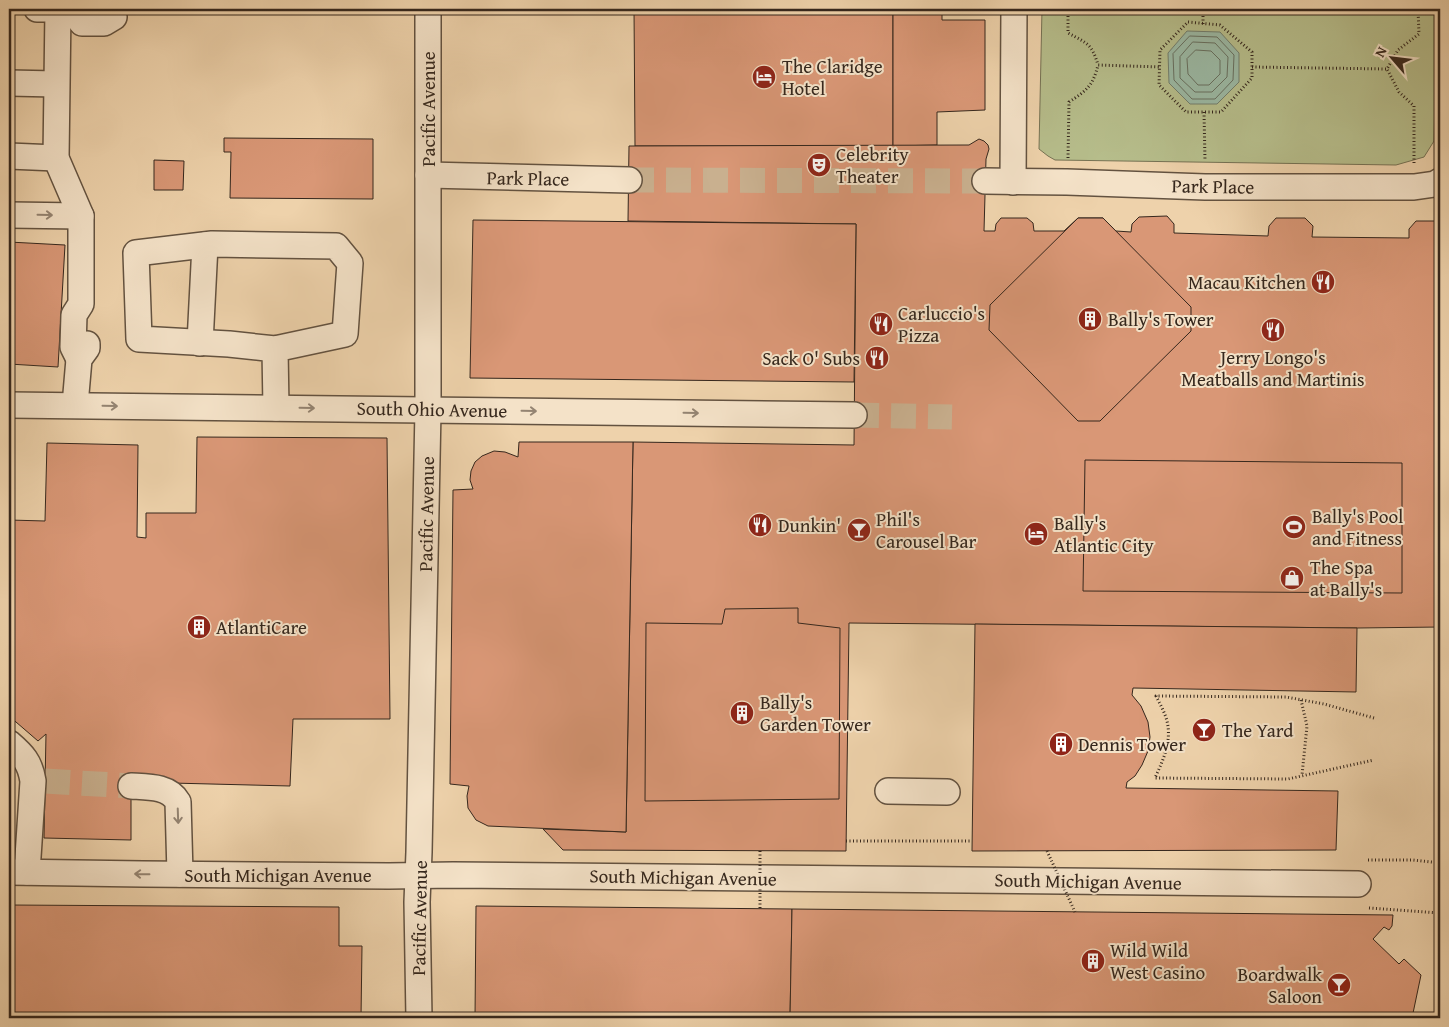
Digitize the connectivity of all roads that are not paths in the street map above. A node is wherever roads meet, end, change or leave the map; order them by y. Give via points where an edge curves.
1 (108, 9) edge
2 (428, 9) edge
3 (1014, 9) edge
4 (62, 10) edge
5 (9, 82) edge
6 (56, 84) junction
7 (9, 156) edge
8 (56, 158) junction
9 (428, 175) junction
10 (629, 180) tunnel mouth
11 (985, 181) tunnel mouth
12 (1440, 181) edge
13 (1013, 182) junction
14 (9, 215) edge
15 (81, 216) junction
16 (205, 245) junction
17 (200, 343) junction
18 (275, 349) junction
19 (9, 405) edge
20 (76, 405) junction
21 (276, 408) junction
22 (428, 410) junction
23 (854, 414) tunnel mouth
24 (9, 744) edge
25 (131, 786) tunnel mouth
26 (888, 791) dead end
27 (946, 792) dead end
28 (18, 872) edge
29 (180, 874) junction
30 (419, 875) junction
31 (1358, 884) dead end
32 (418, 1018) edge

1 - 4 street via 114,17 104,23 82,23
2 - 9 street, Pacific Avenue
3 - 13 street
4 - 6 street
5 - 6 street
6 - 8 street
7 - 8 street
8 - 15 street
9 - 10 street, Park Place
9 - 22 street, Pacific Avenue
11 - 13 street, Park Place
12 - 13 street, Park Place via 1414,186 1205,188
14 -> 15 street
15 - 20 street via 80,304 74,315 73,347 79,359
16 - 17 street
16 - 17 street via 136,253 139,339
16 - 18 street via 336,246 350,263 345,334
17 - 18 street
18 - 21 street
19 - 20 street, South Ohio Avenue
20 -> 21 street, South Ohio Avenue
21 -> 22 street, South Ohio Avenue
22 -> 23 street, South Ohio Avenue
22 - 30 street, Pacific Avenue
24 - 28 street via 26,760 39,781
25 -> 29 street via 160,788 174,795 178,802
26 - 27 street
29 -> 28 street, South Michigan Avenue
29 - 30 street, South Michigan Avenue
30 - 31 street, South Michigan Avenue
30 - 32 street, Pacific Avenue via 416,902

